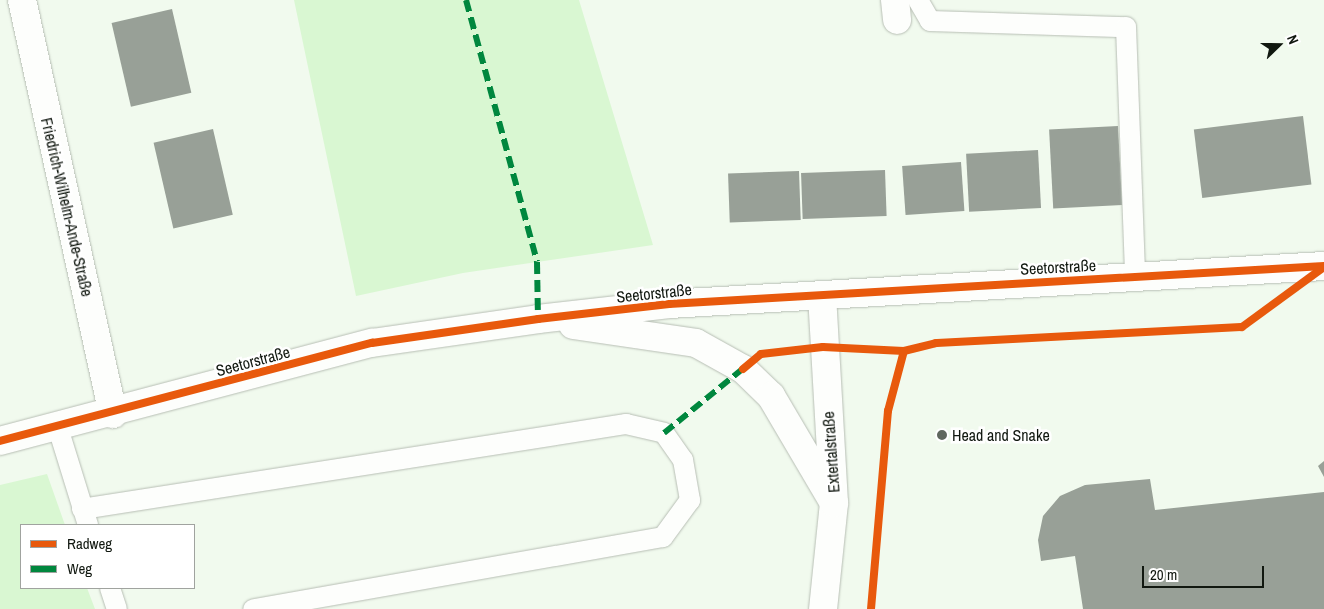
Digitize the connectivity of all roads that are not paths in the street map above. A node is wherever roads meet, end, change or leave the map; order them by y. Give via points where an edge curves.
1 (22, 0) edge
2 (918, 0) edge
3 (1324, 266) edge
4 (1135, 276) junction
5 (822, 295) junction
6 (538, 319) junction
7 (113, 414) junction
8 (58, 428) junction
9 (0, 441) edge
10 (834, 503) junction
11 (85, 517) edge
12 (110, 589) edge
13 (117, 609) edge
14 (253, 609) edge
15 (823, 609) edge

1 - 7 street, Friedrich-Wilhelm-Ande-Straße
2 - 4 lane via 930,21 1126,27
3 - 4 street, Seetorstraße
4 - 5 street, Seetorstraße
5 - 6 street, Seetorstraße via 669,304
5 - 10 street, Extertalstraße
6 - 7 street, Seetorstraße via 372,342
6 - 10 street via 696,344 743,369 771,396
7 - 8 street, Seetorstraße
8 - 9 street, Seetorstraße
8 - 11 lane
10 - 15 street, Extertalstraße
11 - 14 lane via 626,424 664,433 683,460 690,500 663,537
12 - 13 lane

